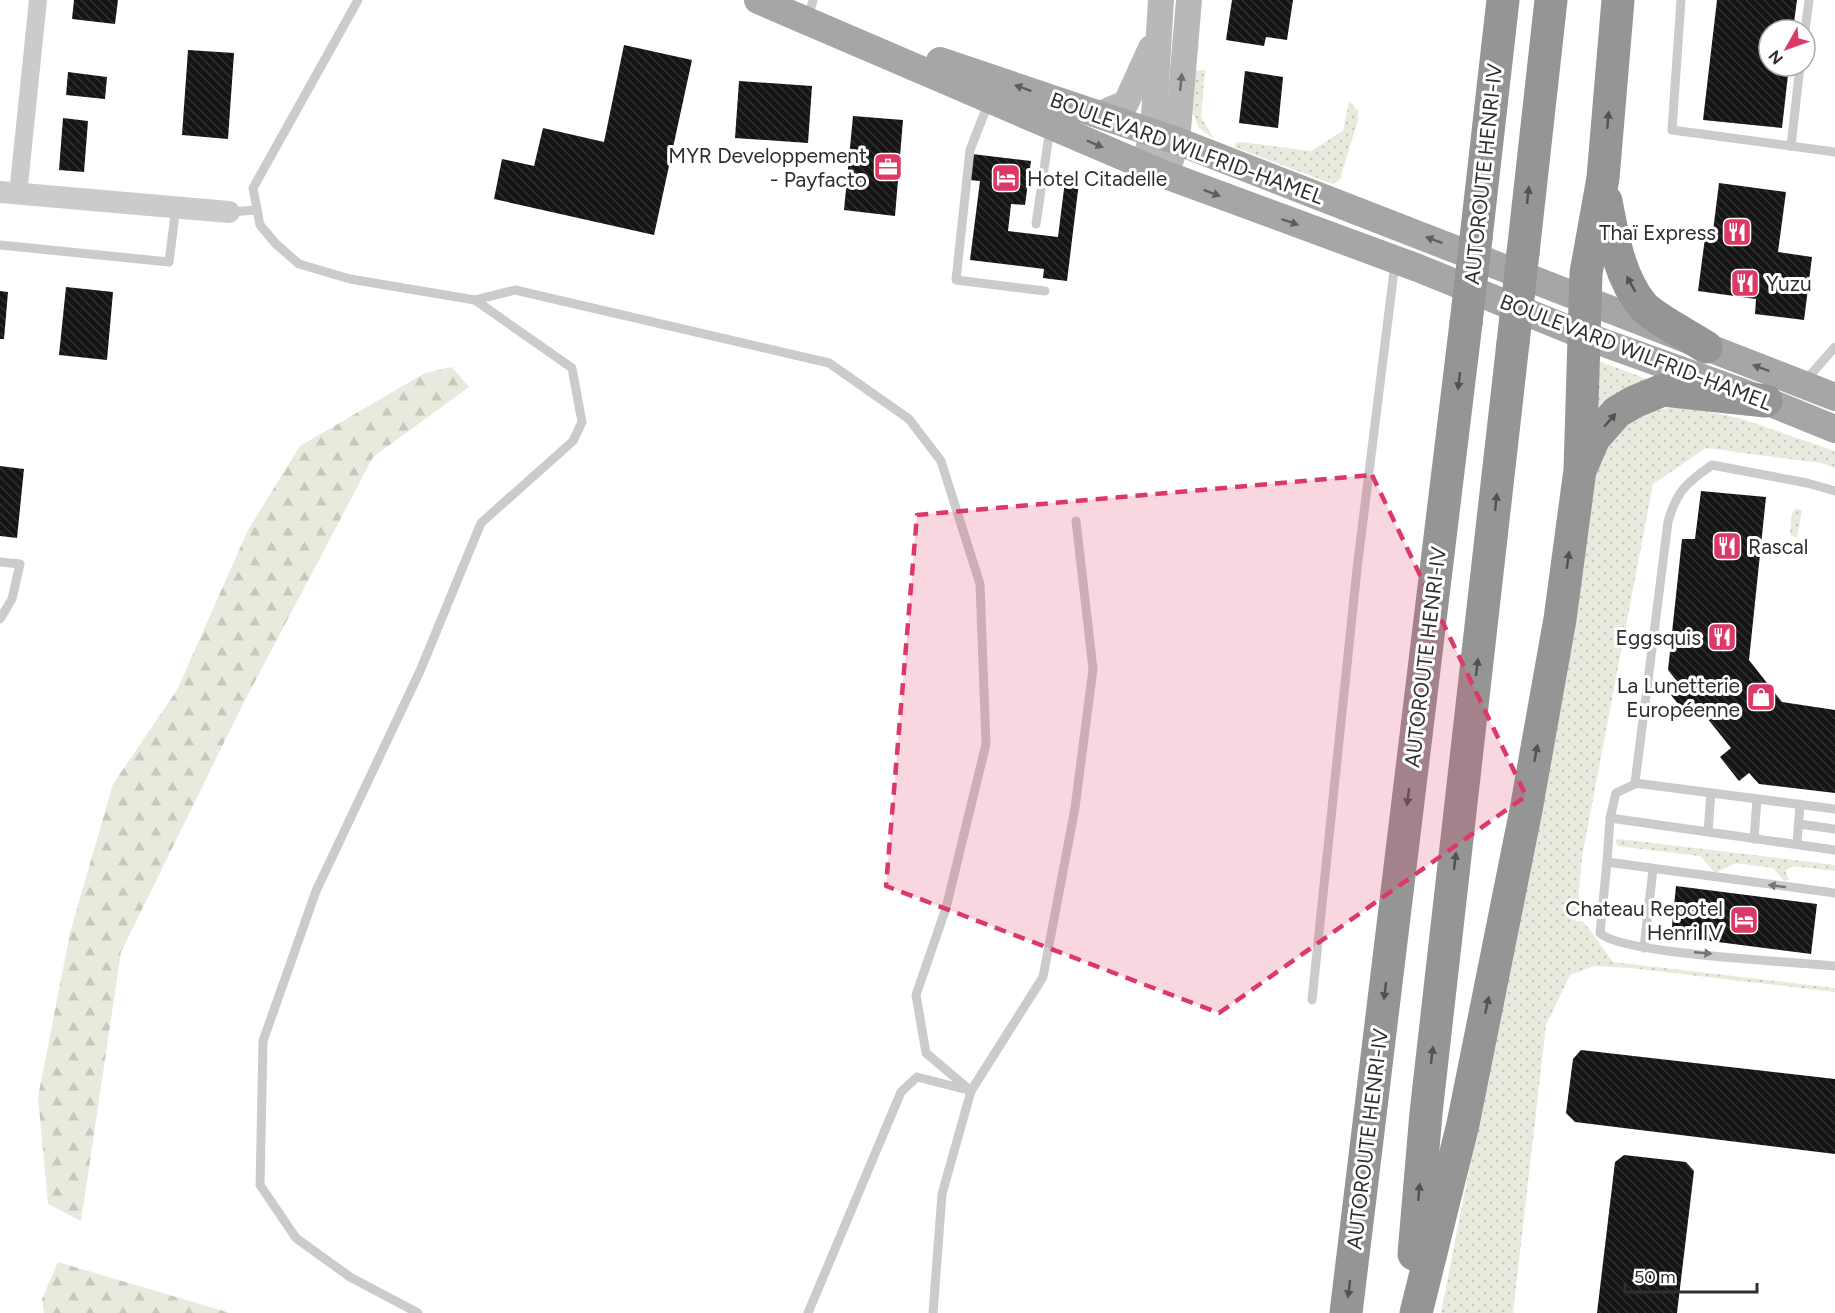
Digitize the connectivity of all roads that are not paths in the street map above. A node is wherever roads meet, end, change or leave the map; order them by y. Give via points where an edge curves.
1 (38, 0) edge
2 (358, 0) edge
3 (758, 0) edge
4 (1161, 0) edge
5 (1190, 0) edge
6 (1503, 0) edge
7 (1551, 0) edge
8 (1618, 0) edge
9 (1682, 0) edge
10 (1809, 0) edge
11 (810, 10) edge
12 (1807, 18) edge
13 (1158, 31) junction
14 (837, 32) junction
15 (1799, 78) edge
16 (990, 98) junction
17 (1098, 115) junction
18 (1050, 125) junction
19 (1165, 137) junction
20 (1791, 146) junction
21 (1835, 152) edge
22 (1155, 170) junction
23 (1603, 178) junction
24 (9, 193) edge
25 (176, 207) junction
26 (257, 210) junction
27 (229, 212) joint
28 (1036, 224) dead end
29 (0, 245) edge
30 (1395, 260) junction
31 (1046, 291) dead end
32 (475, 300) junction
33 (1586, 300) junction
34 (1585, 336) junction
35 (1706, 347) junction
36 (1835, 347) edge
37 (1803, 384) junction
38 (1835, 397) edge
39 (1766, 401) junction
40 (1835, 429) edge
41 (1580, 470) junction
42 (1835, 491) edge
43 (1076, 520) dead end
44 (0, 562) edge
45 (0, 619) edge
46 (1635, 784) junction
47 (1711, 793) junction
48 (1757, 799) junction
49 (1800, 804) junction
50 (1835, 809) edge
51 (1610, 818) junction
52 (1799, 824) junction
53 (1835, 829) edge
54 (1708, 832) junction
55 (1754, 839) junction
56 (1797, 844) junction
57 (1835, 850) edge
58 (1607, 862) junction
59 (1653, 869) junction
60 (1835, 893) edge
61 (1644, 948) junction
62 (1835, 966) edge
63 (1312, 1000) dead end
64 (970, 1091) junction
65 (418, 1313) edge
66 (808, 1313) edge
67 (933, 1313) edge
68 (1346, 1313) edge
69 (1408, 1313) edge
70 (1416, 1313) edge

1 - 24 street
2 - 26 lane via 253,188
3 - 11 main road, BOULEVARD WILFRID-HAMEL
4 - 13 main road
19 -> 5 main road
6 -> 68 highway, AUTOROUTE HENRI-IV, bridge
69 -> 7 highway, bridge via 1426,1113
23 -> 8 highway
9 - 20 lane via 1672,130
10 - 12 lane
11 - 14 main road, BOULEVARD WILFRID-HAMEL
13 - 17 main road via 1126,103
13 - 19 main road
14 - 16 main road, BOULEVARD WILFRID-HAMEL
17 -> 14 main road, BOULEVARD WILFRID-HAMEL via 972,69
15 - 20 lane
16 - 18 main road, BOULEVARD WILFRID-HAMEL
16 - 31 lane via 970,150 956,280
17 - 19 main road, BOULEVARD WILFRID-HAMEL
18 -> 22 main road, BOULEVARD WILFRID-HAMEL
18 - 28 lane
19 - 22 main road
33 -> 19 main road, BOULEVARD WILFRID-HAMEL
20 - 21 lane
22 -> 30 main road, BOULEVARD WILFRID-HAMEL
23 - 33 highway via 1587,266
35 -> 23 highway via 1644,308 1615,249
24 - 25 street
25 - 27 street
25 - 29 lane via 169,261
26 - 27 lane
26 - 32 lane via 260,225 299,264 350,279
30 - 34 main road, BOULEVARD WILFRID-HAMEL
30 - 63 lane
32 - 64 lane via 515,290 829,363 909,419 941,461 980,584 986,744 946,908 916,995 926,1053
32 - 65 lane via 572,368 582,422 573,441 481,523 420,671 316,891 263,1041 260,1185 297,1238 350,1277
33 - 34 highway
33 - 35 main road, BOULEVARD WILFRID-HAMEL
34 - 39 main road, BOULEVARD WILFRID-HAMEL
34 - 41 highway
37 -> 35 main road, BOULEVARD WILFRID-HAMEL
36 - 37 lane
37 - 38 main road, BOULEVARD WILFRID-HAMEL
39 - 40 main road, BOULEVARD WILFRID-HAMEL
41 -> 39 highway via 1594,438 1617,412 1663,390
70 -> 41 highway via 1463,1124 1493,977 1548,692
42 - 46 lane via 1712,465 1687,483 1673,504 1668,522
43 - 64 lane via 1093,669 1075,808 1043,977
44 - 45 lane via 20,564 12,599
46 - 47 lane
46 - 51 lane via 1616,793
47 - 48 lane
47 - 54 lane
48 - 49 lane
48 - 55 lane
49 - 50 lane
49 - 52 lane
51 - 54 lane
51 - 58 lane
52 - 53 lane
52 - 56 lane
54 - 55 lane
55 - 56 lane
56 - 57 lane
58 - 59 lane
58 - 61 lane via 1600,933 1610,940
60 -> 59 lane
59 - 61 lane
61 -> 62 lane
64 - 66 lane via 917,1077 901,1092
64 - 67 lane via 942,1194

